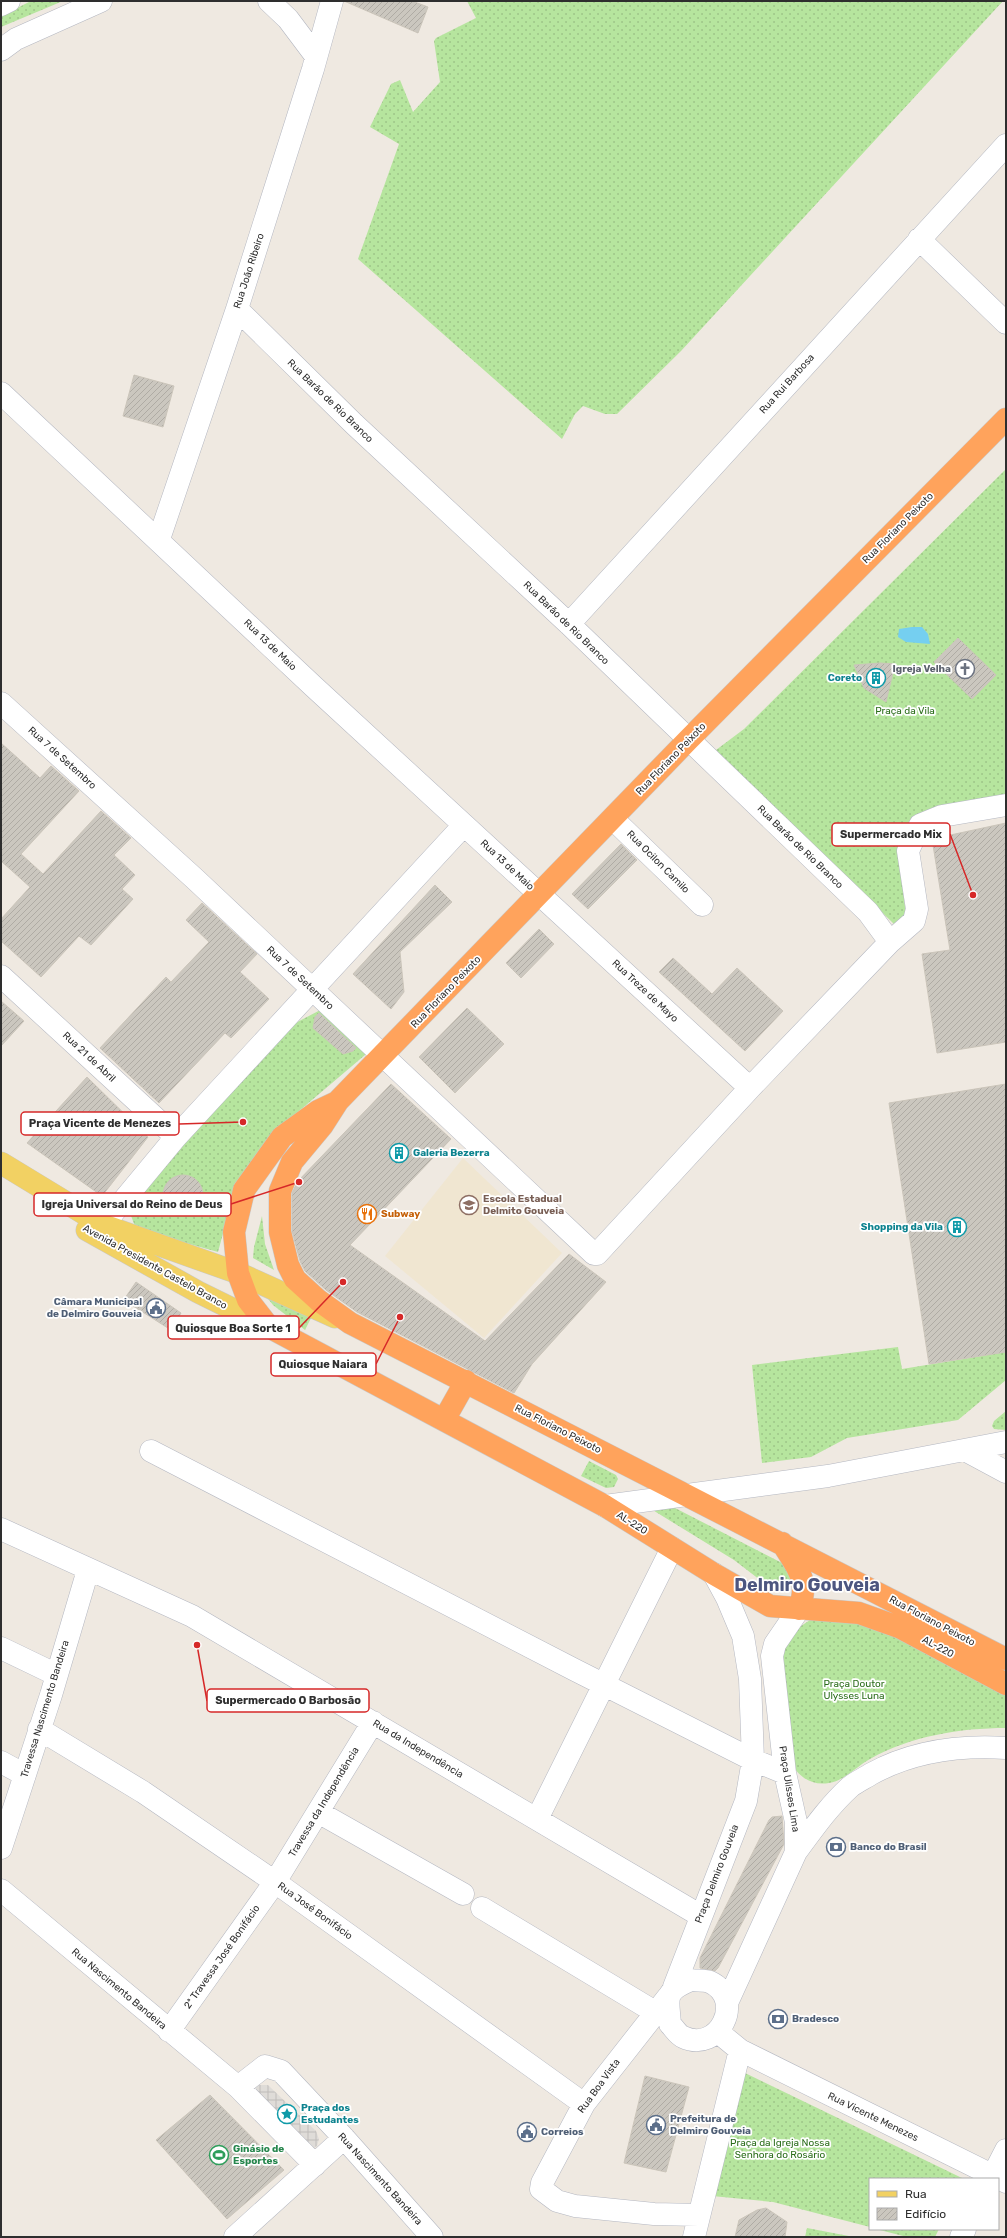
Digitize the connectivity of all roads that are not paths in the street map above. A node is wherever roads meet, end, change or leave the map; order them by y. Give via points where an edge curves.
1 (9, 1) edge
2 (101, 1) edge
3 (269, 1) edge
4 (332, 1) edge
5 (1, 5) edge
6 (1, 50) edge
7 (315, 55) junction
8 (1006, 145) edge
9 (919, 239) junction
10 (237, 308) junction
11 (1006, 323) edge
12 (1, 392) edge
13 (1006, 419) edge
14 (159, 539) junction
15 (569, 624) junction
16 (1, 703) edge
17 (688, 740) junction
18 (1006, 805) edge
19 (614, 819) junction
20 (464, 825) junction
21 (540, 895) junction
22 (702, 905) dead end
23 (890, 942) junction
24 (1, 976) edge
25 (312, 988) junction
26 (382, 1056) junction
27 (750, 1088) junction
28 (338, 1101) junction
29 (176, 1137) junction
30 (1, 1164) edge
31 (1, 1180) edge
32 (103, 1225) junction
33 (238, 1273) junction
34 (350, 1322) junction
35 (269, 1327) junction
36 (466, 1381) junction
37 (444, 1420) junction
38 (1006, 1442) edge
39 (965, 1450) junction
40 (151, 1451) dead end
41 (1006, 1472) edge
42 (689, 1496) junction
43 (605, 1506) junction
44 (1, 1530) edge
45 (781, 1542) junction
46 (672, 1548) junction
47 (88, 1570) junction
48 (714, 1574) junction
49 (799, 1609) junction
50 (1, 1648) edge
51 (1006, 1660) edge
52 (55, 1674) junction
53 (604, 1684) junction
54 (1006, 1684) edge
55 (373, 1722) junction
56 (39, 1729) junction
57 (1006, 1748) edge
58 (753, 1760) junction
59 (1, 1762) edge
60 (784, 1773) junction
61 (25, 1776) junction
62 (318, 1812) junction
63 (537, 1819) junction
64 (1, 1848) edge
65 (796, 1852) junction
66 (275, 1882) junction
67 (1, 1890) edge
68 (463, 1894) dead end
69 (482, 1908) dead end
70 (701, 1916) junction
71 (666, 1999) junction
72 (727, 2003) junction
73 (169, 2031) junction
74 (718, 2032) junction
75 (740, 2050) junction
76 (238, 2087) junction
77 (584, 2104) junction
78 (344, 2138) junction
79 (1006, 2150) edge
80 (315, 2165) junction
81 (995, 2178) edge
82 (997, 2178) edge
83 (699, 2215) junction
84 (246, 2233) edge
85 (432, 2237) edge
86 (694, 2237) edge

1 - 5 street
2 - 6 street via 16,39
3 - 7 street via 288,19
4 - 7 street, Rua João Ribeiro
7 - 10 street, Rua João Ribeiro
8 - 9 street, Rua Rui Barbosa
9 - 11 street
9 - 15 street, Rua Rui Barbosa
10 - 14 street, Rua João Ribeiro
10 - 15 street, Rua Barão de Rio Branco via 354,424
12 - 14 street, Rua 13 de Maio
13 - 17 highway, Rua Floriano Peixoto
14 - 20 street, Rua 13 de Maio
15 - 17 street, Rua Barão de Rio Branco
16 - 25 street, Rua 7 de Setembro
17 - 19 highway, Rua Floriano Peixoto
17 - 23 street, Rua Barão de Rio Branco via 868,912
18 - 23 street via 942,816 920,825 908,851 917,909 914,921
19 - 21 highway, Rua Floriano Peixoto
19 - 22 street, Rua Ocilon Camilo
20 - 21 street, Rua 13 de Maio
20 - 25 street
21 - 26 highway, Rua Floriano Peixoto
21 - 27 street, Rua Treze de Mayo
23 - 27 street
24 - 29 street, Rua 21 de Abril
25 - 26 street, Rua 7 de Setembro
25 - 29 street
26 - 27 street, Rua 7 de Setembro via 594,1254 597,1254
26 - 28 highway, Rua Floriano Peixoto
28 - 33 highway, Rua Floriano Peixoto / AL-220 via 318,1111 282,1137 244,1190 234,1232
28 - 34 highway, Rua Floriano Peixoto / AL-220 via 322,1126 292,1162 280,1191 280,1232 288,1265 295,1279 318,1300
29 - 32 street
30 - 32 main road, Avenida Presidente Castelo Branco
31 - 35 main road, Avenida Presidente Castelo Branco via 128,1254
32 - 33 main road, Avenida Presidente Castelo Branco
33 - 34 main road, Avenida Presidente Castelo Branco
33 - 35 highway, Rua Floriano Peixoto / AL-220 via 248,1300
34 - 36 highway, Rua Floriano Peixoto / AL-220
35 - 37 highway, AL-220 / AL-220
36 - 37 highway
36 - 42 highway, Rua Floriano Peixoto / AL-220
37 - 43 highway, AL-220 / AL-220
38 - 39 street
39 - 41 street
39 - 42 street via 828,1476
40 - 53 street
42 - 43 street
42 - 45 highway, Rua Floriano Peixoto / AL-220
43 - 46 highway, AL-220 / AL-220
44 - 47 street, Rua da Independência
45 - 49 highway via 802,1575 803,1599
45 - 51 highway, Rua Floriano Peixoto / AL-220
46 - 48 highway, AL-220 / AL-220
46 - 53 street
47 - 52 street, Travessa Nascimento Bandeira
47 - 55 street, Rua da Independência via 192,1616
48 - 49 highway, AL-220 / AL-220 via 770,1606
48 - 58 street via 743,1636 750,1679
49 - 54 highway, AL-220 / AL-220 via 859,1613 901,1628
49 - 60 street, Praça Ulisses Lima via 776,1644 772,1656
50 - 52 street
52 - 56 street, Travessa Nascimento Bandeira
53 - 58 street
53 - 63 street
55 - 62 street, Travessa da Independência
55 - 63 street, Rua da Independência
56 - 61 street, Travessa Nascimento Bandeira
56 - 66 street, Rua José Bonifácio via 143,1792
57 - 65 street via 973,1746 914,1755 888,1765 852,1786 823,1815
58 - 60 street
58 - 70 street, Praça Delmiro Gouveia via 746,1801
59 - 61 street
60 - 65 street, Praça Ulisses Lima via 796,1822
61 - 64 street, Travessa Nascimento Bandeira
62 - 66 street, Travessa da Independência
62 - 68 street
63 - 70 street, Rua da Independência
65 - 72 street, Praça Ulisses Lima
66 - 73 street, 2ª Travessa José Bonifácio
66 - 77 street, Rua José Bonifácio
67 - 73 street, Rua Nascimento Bandeira
69 - 71 street
70 - 71 street, Praça Delmiro Gouveia
71 - 72 street via 691,1980 709,1982 723,1994
71 - 74 street via 670,2024 683,2037 701,2040
71 - 77 street, Rua Boa Vista
72 - 74 street via 725,2022
73 - 76 street, Rua Nascimento Bandeira
74 - 75 street, Rua Vicente Menezes
75 - 81 street, Rua Vicente Menezes
75 - 83 street
76 - 78 street, Rua Nascimento Bandeira via 265,2066 281,2071
76 - 80 street, Rua Nascimento Bandeira
77 - 83 street, Rua Boa Vista via 542,2182 541,2189 557,2201 575,2206 654,2214
78 - 80 street
78 - 85 street, Rua Nascimento Bandeira
79 - 82 street
80 - 84 street
83 - 86 street

